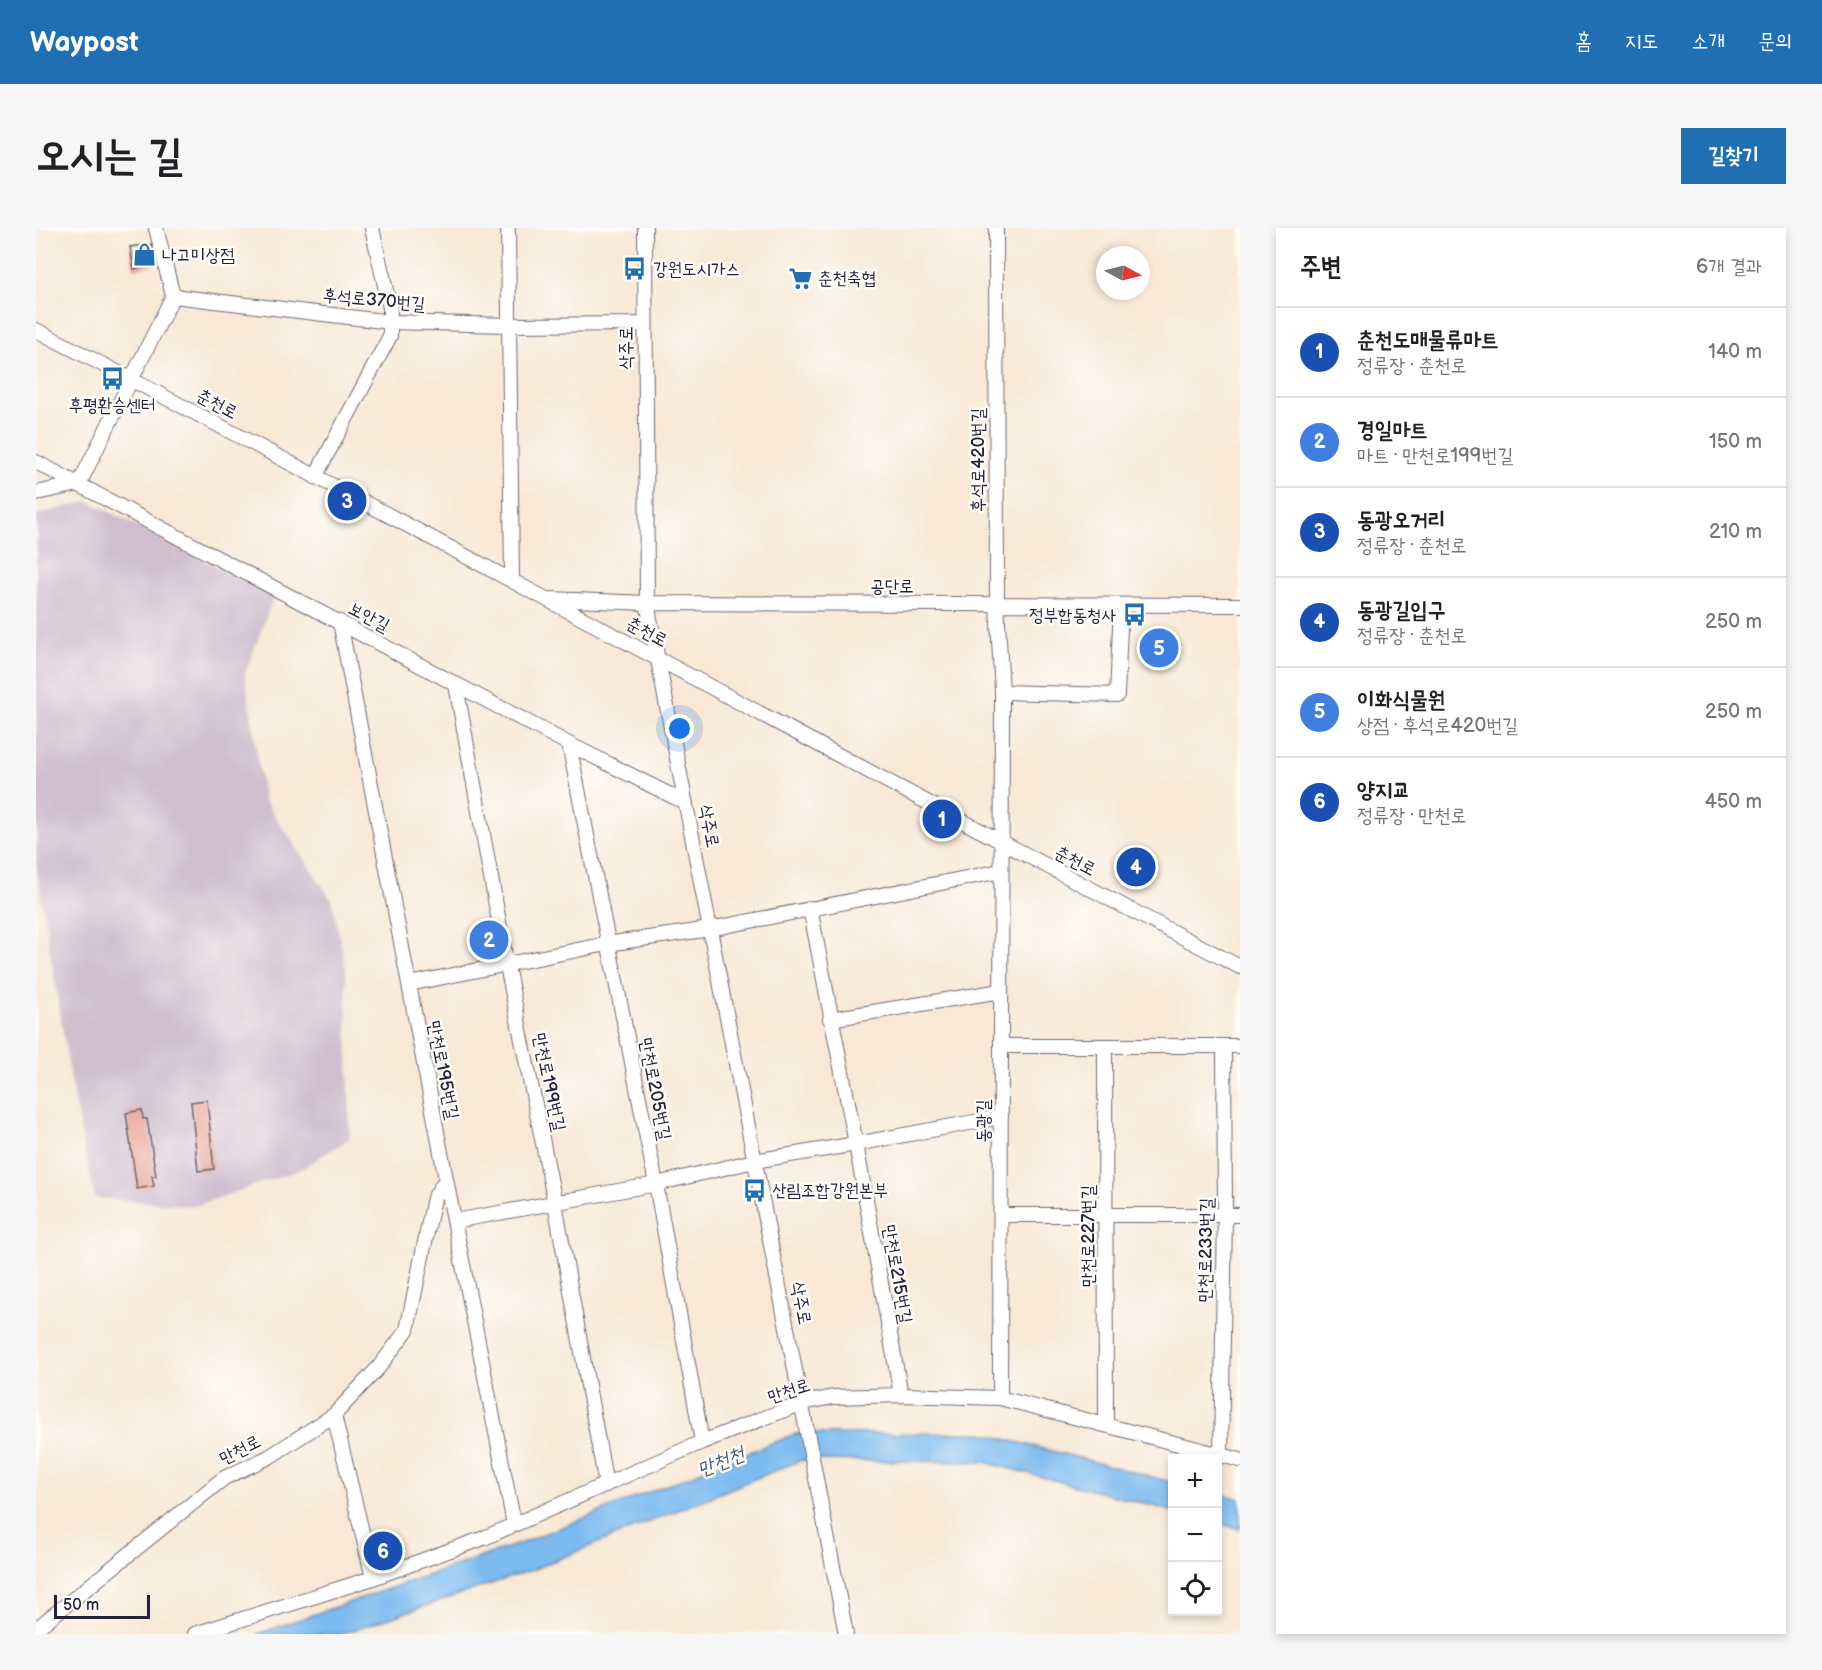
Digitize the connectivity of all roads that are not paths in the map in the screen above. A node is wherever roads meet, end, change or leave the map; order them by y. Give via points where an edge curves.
1 (156, 228) edge
2 (372, 228) edge
3 (508, 228) edge
4 (645, 228) edge
5 (996, 228) edge
6 (173, 296) junction
7 (391, 322) junction
8 (644, 324) junction
9 (508, 325) junction
10 (36, 330) edge
11 (130, 378) junction
12 (36, 462) edge
13 (315, 477) junction
14 (79, 484) junction
15 (36, 493) edge
16 (512, 581) junction
17 (545, 598) junction
18 (647, 603) junction
19 (997, 605) junction
20 (1120, 605) junction
21 (1240, 605) edge
22 (340, 622) junction
23 (657, 657) junction
24 (456, 685) junction
25 (1002, 692) junction
26 (569, 744) junction
27 (686, 803) junction
28 (1002, 844) junction
29 (1001, 871) junction
30 (810, 908) junction
31 (710, 929) junction
32 (607, 944) junction
33 (507, 966) junction
34 (1240, 967) edge
35 (409, 984) junction
36 (1001, 991) junction
37 (830, 1019) junction
38 (1001, 1046) junction
39 (1105, 1046) junction
40 (1224, 1046) junction
41 (1240, 1046) edge
42 (1001, 1117) junction
43 (856, 1144) junction
44 (754, 1161) junction
45 (446, 1179) junction
46 (656, 1184) junction
47 (555, 1203) junction
48 (1000, 1215) junction
49 (1106, 1215) junction
50 (1225, 1215) junction
51 (1240, 1215) edge
52 (455, 1221) junction
53 (901, 1395) junction
54 (1000, 1398) junction
55 (803, 1403) junction
56 (334, 1415) junction
57 (1106, 1425) junction
58 (702, 1442) junction
59 (1217, 1454) edge
60 (1221, 1454) edge
61 (1222, 1455) edge
62 (1240, 1460) edge
63 (606, 1485) junction
64 (514, 1524) junction
65 (374, 1578) junction
66 (36, 1629) edge
67 (195, 1634) edge
68 (846, 1634) edge

1 - 6 street
2 - 7 street
3 - 9 street
4 - 8 street, 삭주로
5 - 19 street, 후석로420번길
6 - 7 street, 후석로370번길
6 - 11 street
7 - 9 street, 후석로370번길
7 - 13 street via 390,336
8 - 9 street, 후석로370번길
8 - 18 street, 삭주로
9 - 16 street
10 - 11 street, 춘천로
11 - 13 street, 춘천로
11 - 14 street
12 - 14 street, 보안길
13 - 16 street, 춘천로
14 - 15 street
14 - 22 street, 보안길
16 - 17 street, 춘천로
17 - 18 street, 공단로
17 - 23 street, 춘천로
18 - 19 street, 공단로
18 - 23 street, 삭주로
19 - 20 street, 공단로
19 - 25 street, 후석로420번길
20 - 21 street, 공단로
20 - 25 street via 1117,695
22 - 24 street, 보안길
22 - 35 street, 만천로195번길
23 - 27 street, 삭주로
23 - 28 street, 춘천로
24 - 26 street, 보안길
24 - 33 street, 만천로199번길
25 - 28 street, 후석로420번길
26 - 27 street, 보안길
26 - 32 street, 만천로205번길
27 - 31 street, 삭주로
28 - 29 street, 동광길
28 - 34 street, 춘천로
29 - 30 street
29 - 36 street, 동광길
30 - 31 street
30 - 37 street, 만천로215번길
31 - 32 street
31 - 44 street, 삭주로
32 - 33 street
32 - 46 street, 만천로205번길
33 - 35 street
33 - 47 street, 만천로199번길
35 - 45 street, 만천로195번길
36 - 37 street
36 - 38 street, 동광길
37 - 43 street, 만천로215번길
38 - 39 street
38 - 42 street, 동광길
39 - 40 street
39 - 49 street, 만천로227번길
40 - 41 street
40 - 50 street, 만천로233번길
42 - 43 street
42 - 48 street, 동광길
43 - 44 street
43 - 53 street, 만천로215번길
44 - 46 street
44 - 55 street, 삭주로
45 - 52 street, 만천로195번길
45 - 56 street, 만천로 via 434,1198 406,1330 379,1367
46 - 47 street
46 - 58 street, 만천로205번길
47 - 52 street
47 - 63 street, 만천로199번길
48 - 49 street
48 - 54 street, 동광길
49 - 50 street
49 - 57 street, 만천로227번길
50 - 51 street
50 - 60 street, 만천로233번길
52 - 64 street, 만천로195번길
53 - 54 street, 만천로
53 - 55 street, 만천로 via 833,1397
54 - 57 street, 만천로
55 - 58 street, 만천로
55 - 68 street, 삭주로
56 - 65 street
56 - 66 street, 만천로 via 269,1457 224,1478
57 - 59 street, 만천로
58 - 63 street, 만천로
61 - 62 street, 만천로
63 - 64 street, 만천로
64 - 65 street, 만천로
65 - 67 street, 만천로

